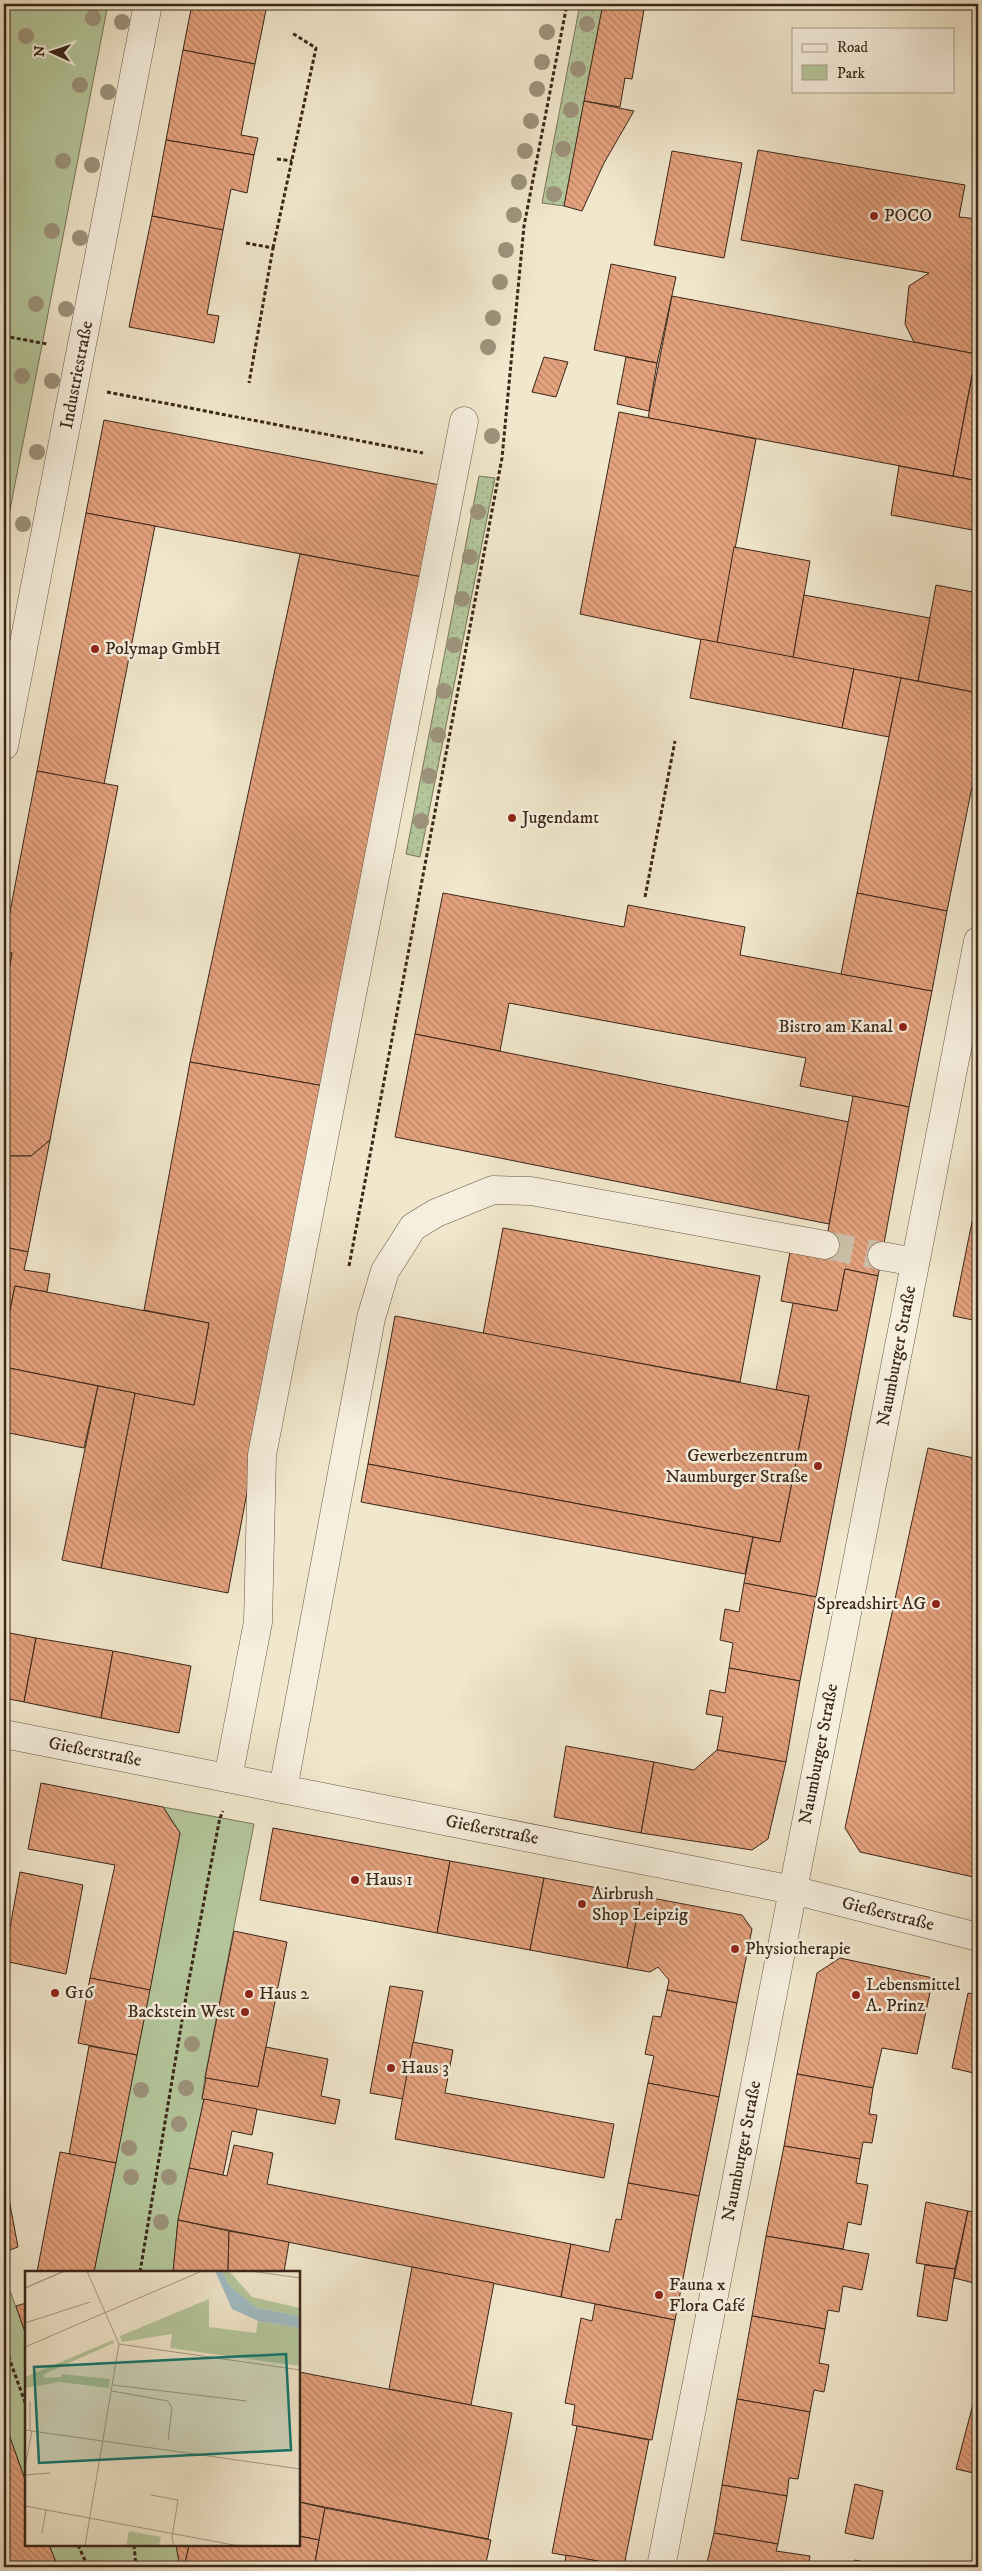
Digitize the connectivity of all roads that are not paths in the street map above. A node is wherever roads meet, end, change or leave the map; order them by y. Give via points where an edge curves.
1 (148, 4) edge
2 (464, 421) dead end
3 (4, 746) edge
4 (978, 941) edge
5 (825, 1244) tunnel mouth
6 (882, 1256) tunnel mouth
7 (915, 1262) junction
8 (4, 1734) edge
9 (233, 1779) junction
10 (283, 1789) junction
11 (793, 1890) junction
12 (978, 1937) edge
13 (661, 2567) edge

1 - 3 street, Industriestraße
2 - 9 street via 262,1455 258,1622
4 - 7 street, Naumburger Straße
5 - 10 street via 521,1191 493,1190 436,1213 413,1227 385,1271 371,1318
6 - 7 street
7 - 11 street, Naumburger Straße
8 - 9 street, Gießerstraße
9 - 10 street, Gießerstraße
10 - 11 street, Gießerstraße
11 - 12 street, Gießerstraße
11 - 13 street, Naumburger Straße

